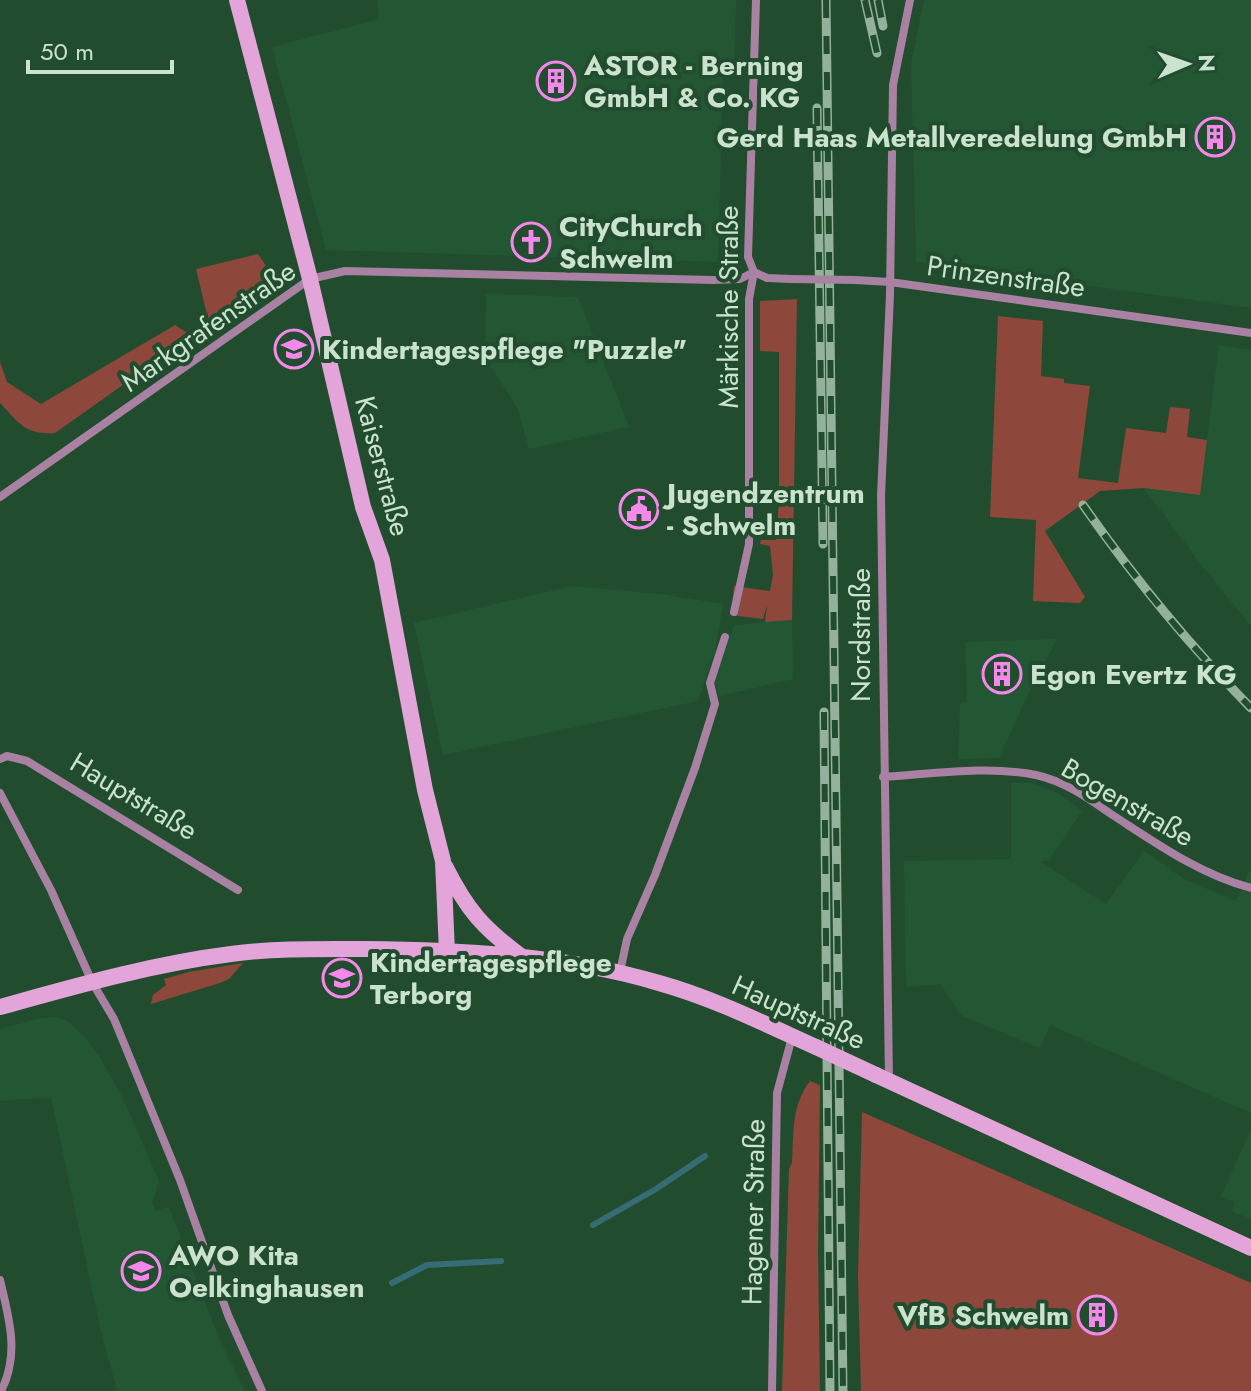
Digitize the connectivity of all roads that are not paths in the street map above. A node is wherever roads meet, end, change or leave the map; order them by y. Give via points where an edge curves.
1 (237, 0) edge
2 (756, 0) edge
3 (910, 0) edge
4 (754, 272) junction
5 (310, 279) junction
6 (890, 282) junction
7 (1251, 333) edge
8 (0, 497) edge
9 (734, 612) dead end
10 (725, 637) dead end
11 (0, 759) edge
12 (883, 777) junction
13 (0, 793) edge
14 (443, 861) junction
15 (1251, 888) edge
16 (238, 890) dead end
17 (447, 952) junction
18 (523, 958) junction
19 (620, 972) junction
20 (92, 982) junction
21 (0, 1007) edge
22 (792, 1037) junction
23 (883, 1078) junction
24 (1251, 1248) edge
25 (0, 1280) edge
26 (1, 1391) edge
27 (262, 1391) edge
28 (772, 1391) edge

1 - 5 main road, Kaiserstraße
2 - 4 street, Märkische Straße via 748,257
3 - 6 street, Nordstraße via 893,85
4 - 5 street, Markgrafenstraße via 740,279 713,280 345,271
4 - 6 street, Prinzenstraße, bridge via 767,278
4 - 9 street, Märkische Straße via 749,299 749,544
5 - 8 street, Markgrafenstraße
5 - 14 main road, Kaiserstraße via 363,507 382,560
6 - 7 street, Prinzenstraße
6 - 12 street, Nordstraße via 881,496
10 - 19 street via 710,683 715,704 695,768 627,939
11 - 16 street, Hauptstraße via 27,761
12 - 15 street, Bogenstraße via 998,771 1037,775 1069,786 1205,872
12 - 23 street, Nordstraße
13 - 20 street
14 - 17 main road, Kaiserstraße
14 - 18 main road via 488,932
17 - 18 main road, Hauptstraße
17 - 20 main road, Hauptstraße via 293,949 218,956
18 - 19 main road, Hauptstraße
19 - 22 main road, Hauptstraße via 710,1001
20 - 21 main road, Hauptstraße
20 - 27 street via 114,1019
22 - 23 main road, Hauptstraße, bridge
22 - 28 street, Hagener Straße via 777,1093
23 - 24 main road, Hauptstraße
25 - 26 street via 12,1343 10,1371

